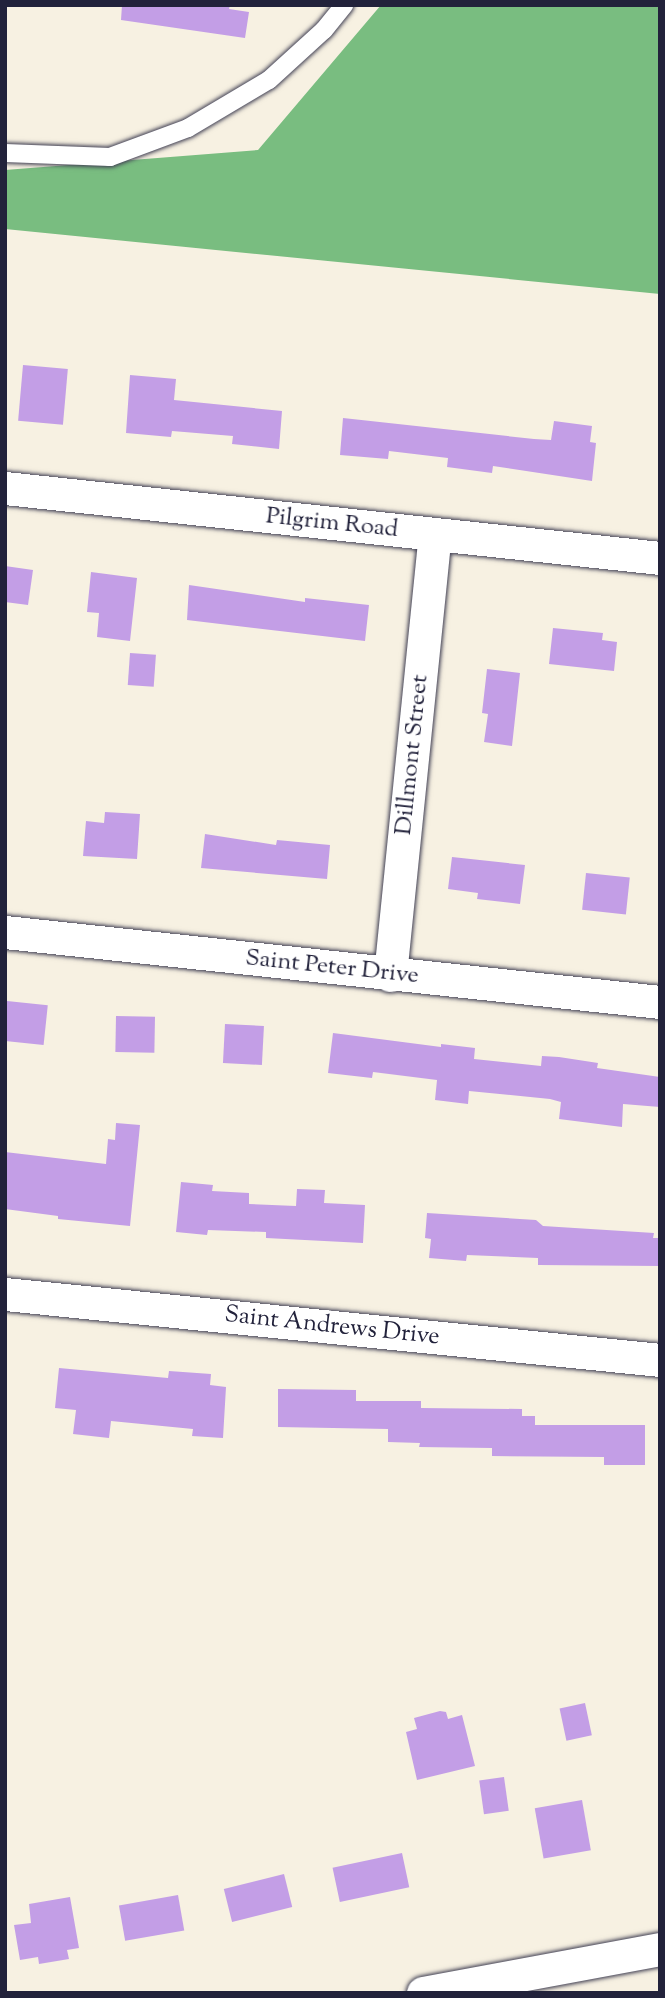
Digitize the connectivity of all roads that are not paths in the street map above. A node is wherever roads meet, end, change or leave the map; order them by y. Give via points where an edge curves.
1 (344, 5) edge
2 (5, 153) edge
3 (5, 488) edge
4 (435, 534) junction
5 (660, 558) edge
6 (5, 932) edge
7 (390, 975) junction
8 (660, 1002) edge
9 (5, 1294) edge
10 (660, 1360) edge
11 (660, 1949) edge
12 (423, 1993) edge

1 - 2 lane via 324,30 269,80 188,128 110,157
3 - 4 street, Pilgrim Road
4 - 5 street, Pilgrim Road
4 - 7 street, Dillmont Street
6 - 7 street, Saint Peter Drive
7 - 8 street, Saint Peter Drive
9 - 10 street, Saint Andrews Drive
11 - 12 street

